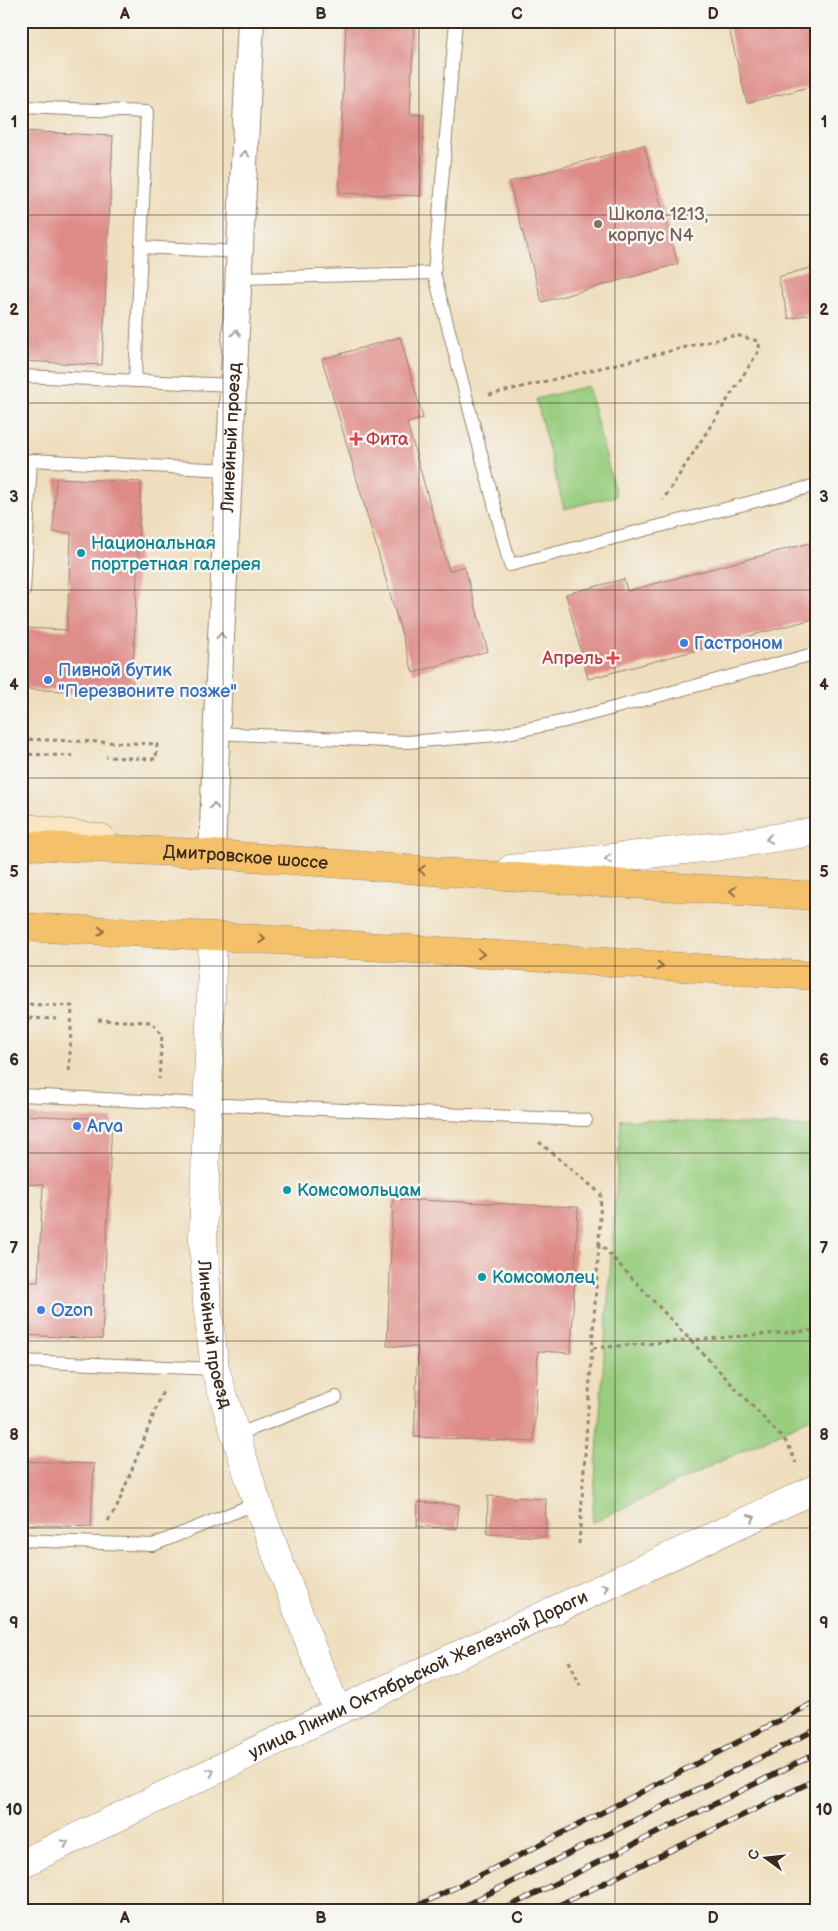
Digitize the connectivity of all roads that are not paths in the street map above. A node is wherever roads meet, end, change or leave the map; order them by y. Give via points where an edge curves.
1 (251, 21) edge
2 (456, 21) edge
3 (21, 107) edge
4 (141, 247) junction
5 (240, 252) junction
6 (434, 273) junction
7 (239, 278) junction
8 (21, 376) edge
9 (135, 381) junction
10 (233, 385) junction
11 (229, 470) junction
12 (817, 485) edge
13 (21, 591) edge
14 (817, 653) edge
15 (216, 733) junction
16 (21, 827) edge
17 (817, 830) edge
18 (21, 845) edge
19 (205, 854) junction
20 (470, 874) junction
21 (817, 896) edge
22 (21, 927) edge
23 (53, 929) junction
24 (21, 932) edge
25 (213, 936) junction
26 (817, 976) edge
27 (21, 1095) edge
28 (206, 1105) junction
29 (586, 1120) dead end
30 (21, 1361) edge
31 (215, 1369) junction
32 (336, 1398) dead end
33 (236, 1435) junction
34 (817, 1488) edge
35 (257, 1503) junction
36 (21, 1540) edge
37 (338, 1711) junction
38 (21, 1864) edge

5 -> 1 street, Линейный проезд
2 - 6 lane
3 - 4 lane via 147,112
4 - 5 lane
4 - 9 lane
5 - 7 street, Линейный проезд
6 - 7 lane
6 - 12 lane via 510,565
10 -> 7 street, Линейный проезд
8 - 9 lane
9 - 10 lane
10 - 11 street, Линейный проезд
11 - 13 lane via 31,460 24,591
15 -> 11 street, Линейный проезд
14 - 15 lane via 564,721 498,735 407,742
19 -> 15 street, Линейный проезд
16 - 19 main road
17 -> 20 street via 721,846
18 - 19 main road, Дмитровское шоссе
20 -> 19 main road, Дмитровское шоссе
21 -> 20 main road, Дмитровское шоссе
22 - 23 main road
23 - 24 main road
23 -> 25 main road
25 -> 26 main road
25 - 28 street, Линейный проезд
27 - 28 lane
28 - 29 lane
28 - 31 street, Линейный проезд via 203,1238
30 - 31 lane
31 - 33 street, Линейный проезд
32 - 33 lane
33 - 35 street, Линейный проезд
37 -> 34 street, улица Линии Октябрьской Железной Дороги
35 - 36 lane via 152,1545
35 - 37 street, Линейный проезд
38 -> 37 street, улица Линии Октябрьской Железной Дороги

